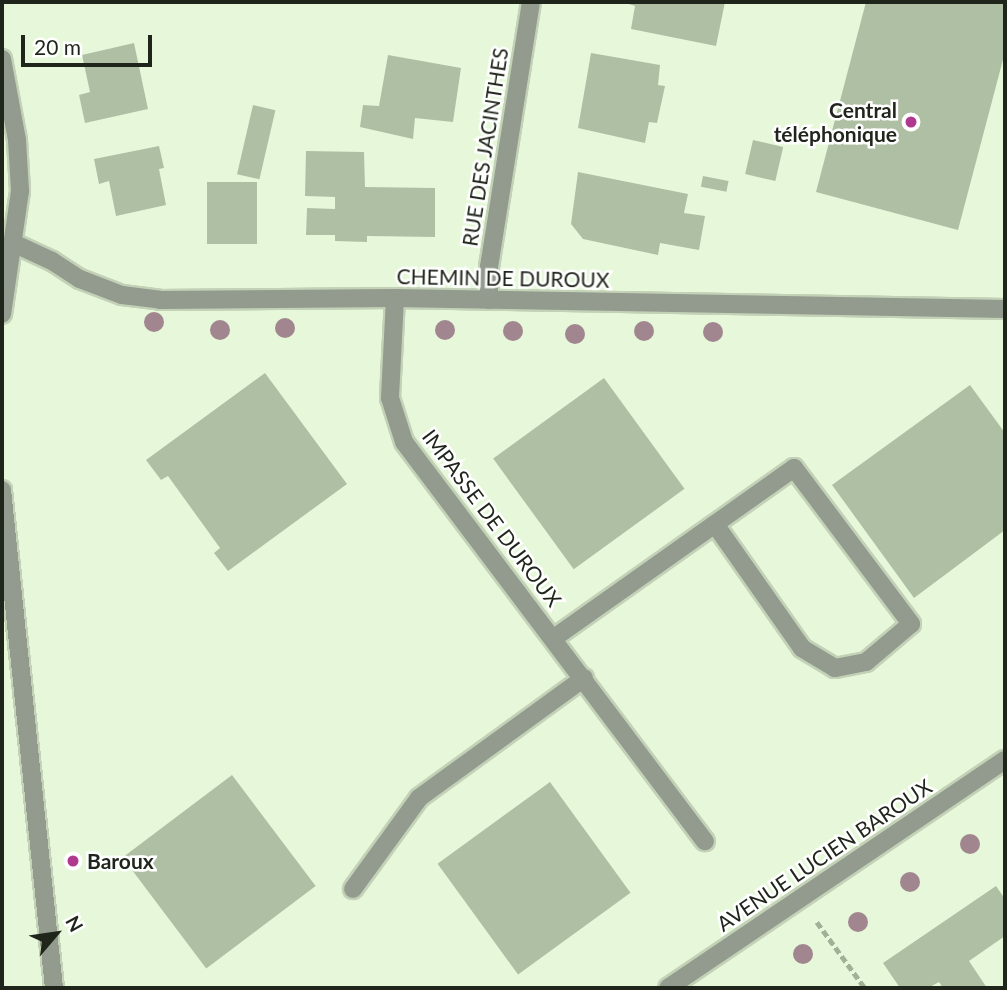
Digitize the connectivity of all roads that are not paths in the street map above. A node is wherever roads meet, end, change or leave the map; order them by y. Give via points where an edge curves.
1 (531, 2) edge
2 (2, 64) edge
3 (13, 243) junction
4 (396, 299) junction
5 (489, 300) junction
6 (1005, 309) edge
7 (2, 314) edge
8 (2, 490) edge
9 (715, 524) junction
10 (554, 638) junction
11 (584, 678) junction
12 (1005, 760) edge
13 (705, 841) dead end
14 (352, 889) dead end
15 (54, 988) edge
16 (668, 988) edge

1 - 5 street, RUE DES JACINTHES via 489,267
2 - 3 street via 17,140 20,191
3 - 4 street, CHEMIN DE DUROUX via 121,295 160,300
3 - 7 street
4 - 5 street, CHEMIN DE DUROUX
4 - 10 street, IMPASSE DE DUROUX via 390,398 404,442
5 - 6 street, CHEMIN DE DUROUX
8 - 15 street
9 - 9 street, IMPASSE DE DUROUX via 794,468 911,624 866,662 835,668 802,648
9 - 10 street, IMPASSE DE DUROUX
10 - 11 street, IMPASSE DE DUROUX
11 - 13 street, IMPASSE DE DUROUX
11 - 14 street via 419,798
12 - 16 street, AVENUE LUCIEN BAROUX

